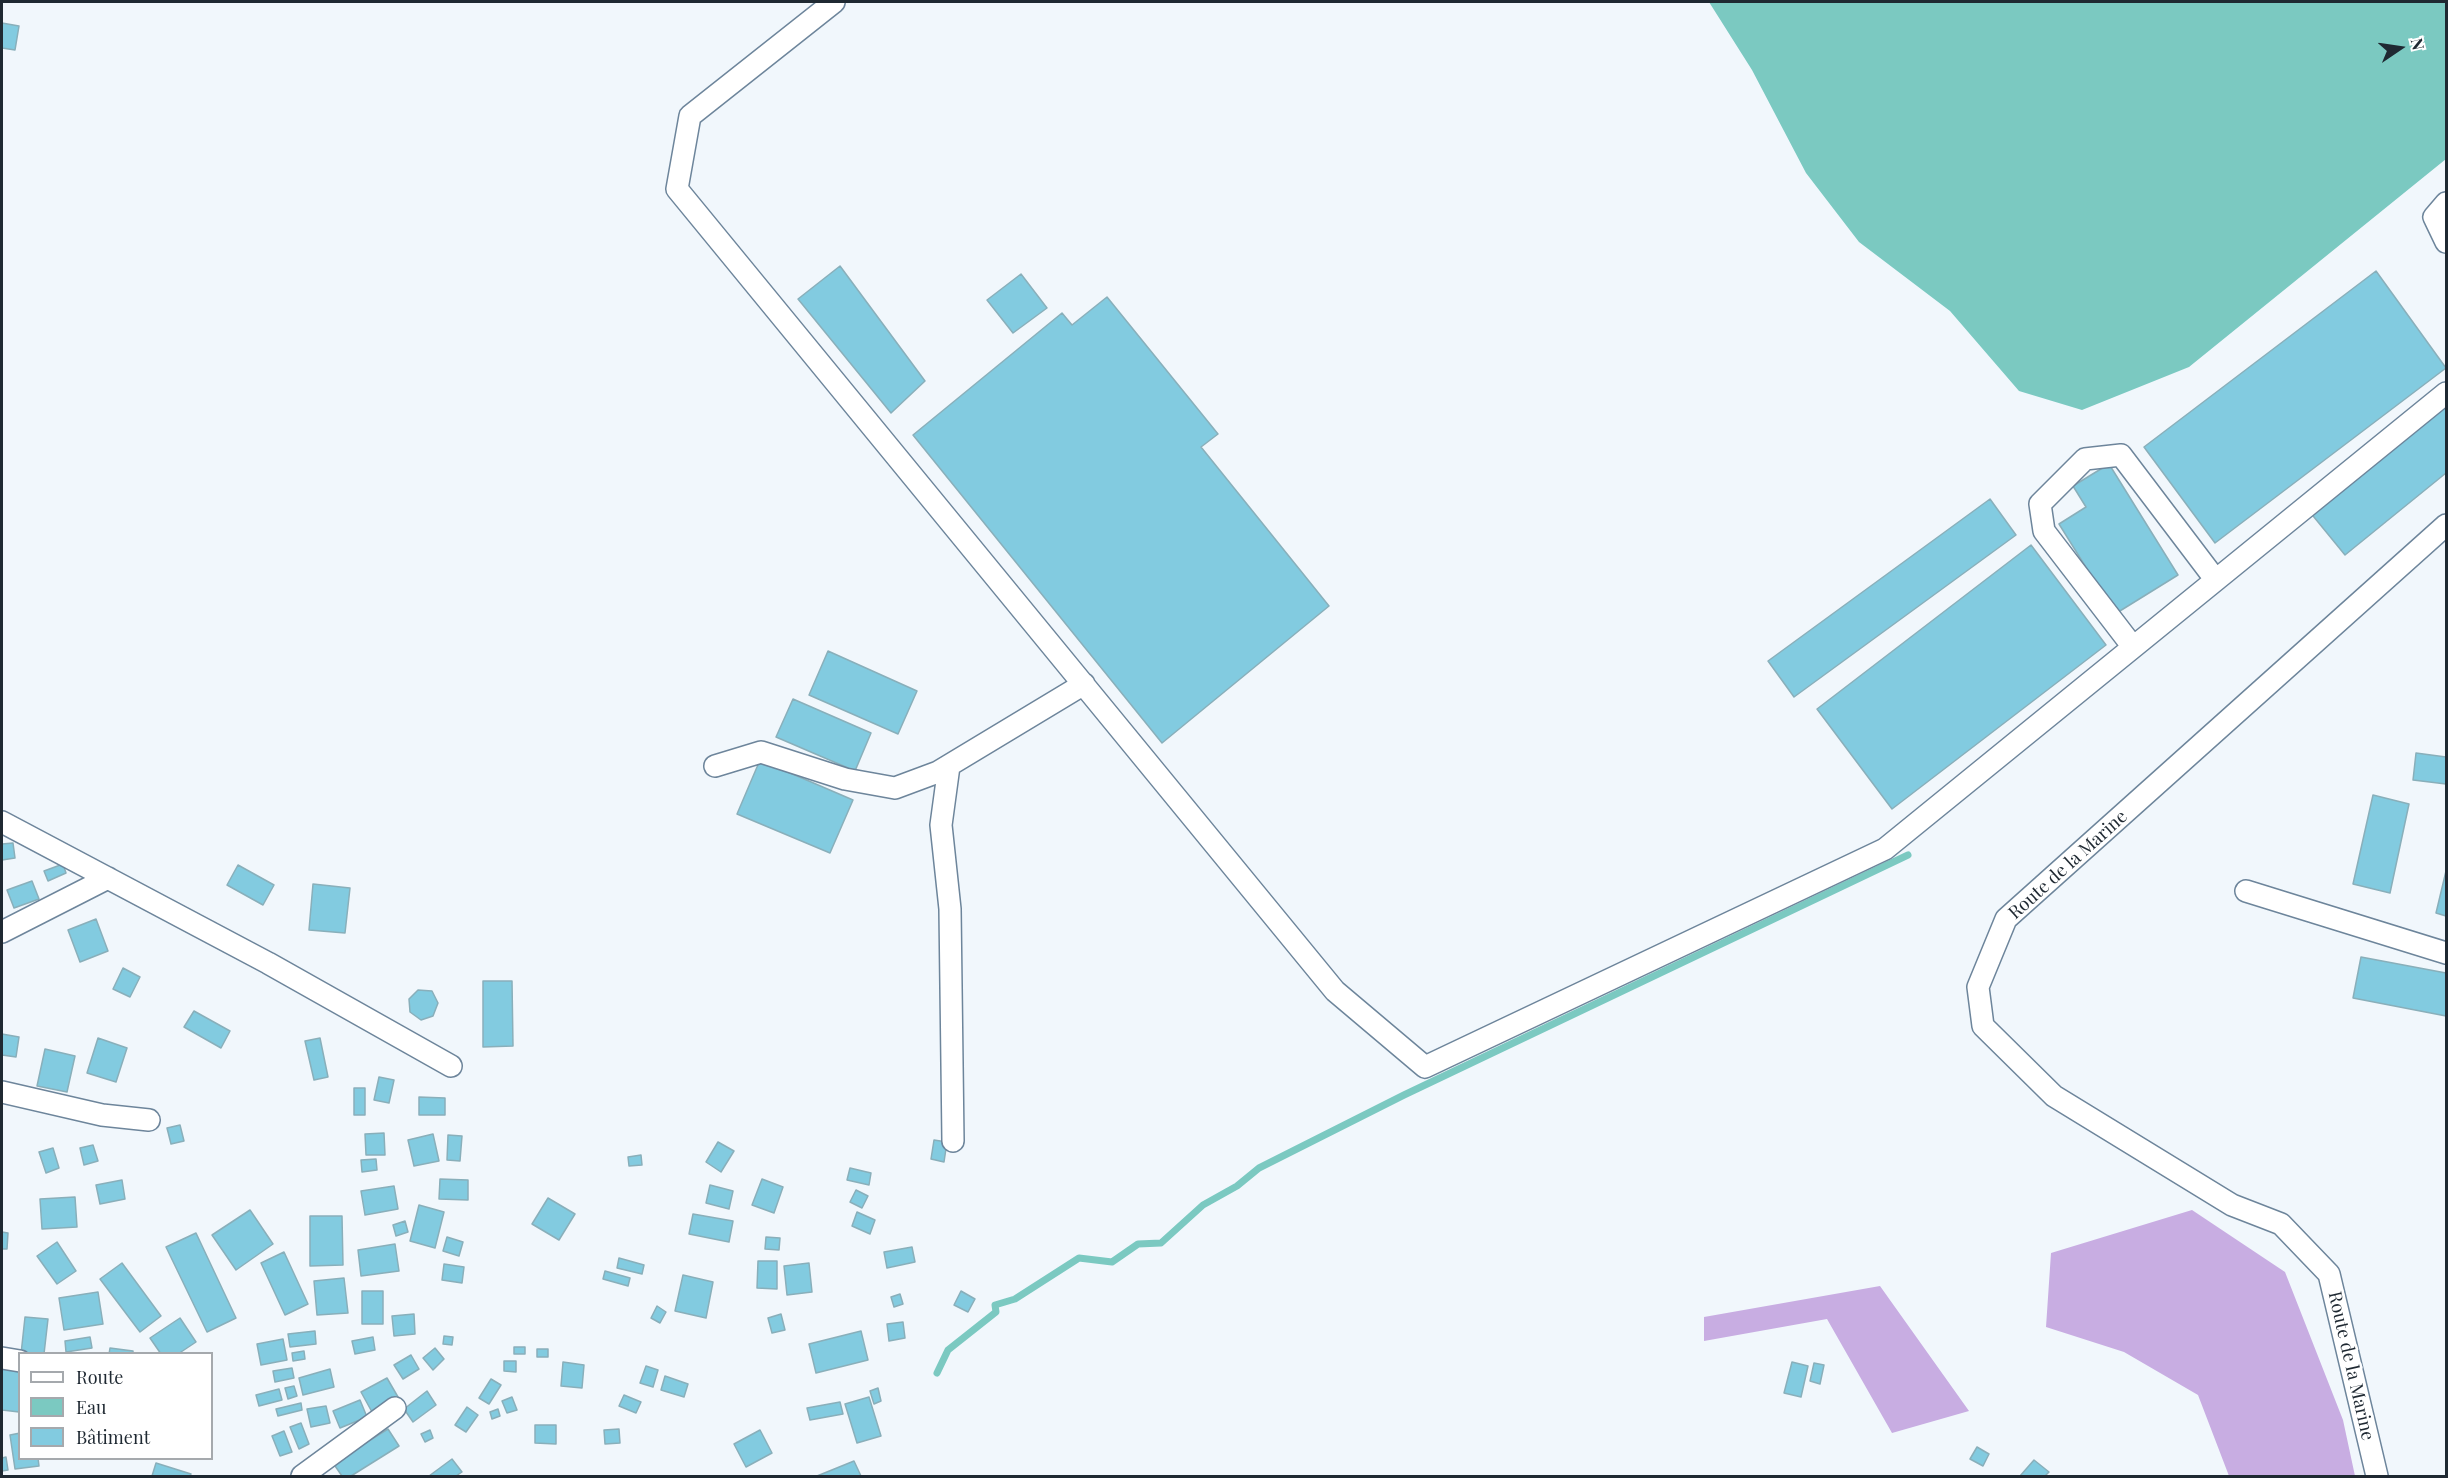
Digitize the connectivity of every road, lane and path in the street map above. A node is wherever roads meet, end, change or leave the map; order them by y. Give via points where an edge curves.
1 (834, 2) edge
2 (2440, 210) edge
3 (2446, 242) edge
4 (2446, 393) edge
5 (2446, 525) edge
6 (2215, 579) junction
7 (2133, 647) junction
8 (1084, 684) junction
9 (715, 766) dead end
10 (949, 766) junction
11 (2, 822) edge
12 (108, 878) junction
13 (2246, 891) dead end
14 (2, 932) edge
15 (2446, 953) edge
16 (451, 1066) dead end
17 (2, 1092) edge
18 (149, 1120) dead end
19 (953, 1142) dead end
20 (2, 1358) edge
21 (18, 1361) edge
22 (395, 1408) dead end
23 (302, 1476) edge
24 (2376, 1476) edge

1 - 8 street via 690,116 677,189
2 - 3 street
4 - 6 street
5 - 24 street, Route de la Marine via 2006,919 1978,987 1983,1026 2054,1096 2232,1206 2281,1224 2330,1274
6 - 7 street
6 - 7 street via 2121,455 2085,459 2040,504 2044,531
7 - 8 street via 1885,849 1425,1066 1335,991
8 - 10 street
9 - 10 street via 761,752 845,779 895,788
10 - 19 street via 941,825 950,909
11 - 12 street
12 - 14 street
12 - 16 street
13 - 15 street
17 - 18 street via 102,1115
20 - 21 street
22 - 23 street

